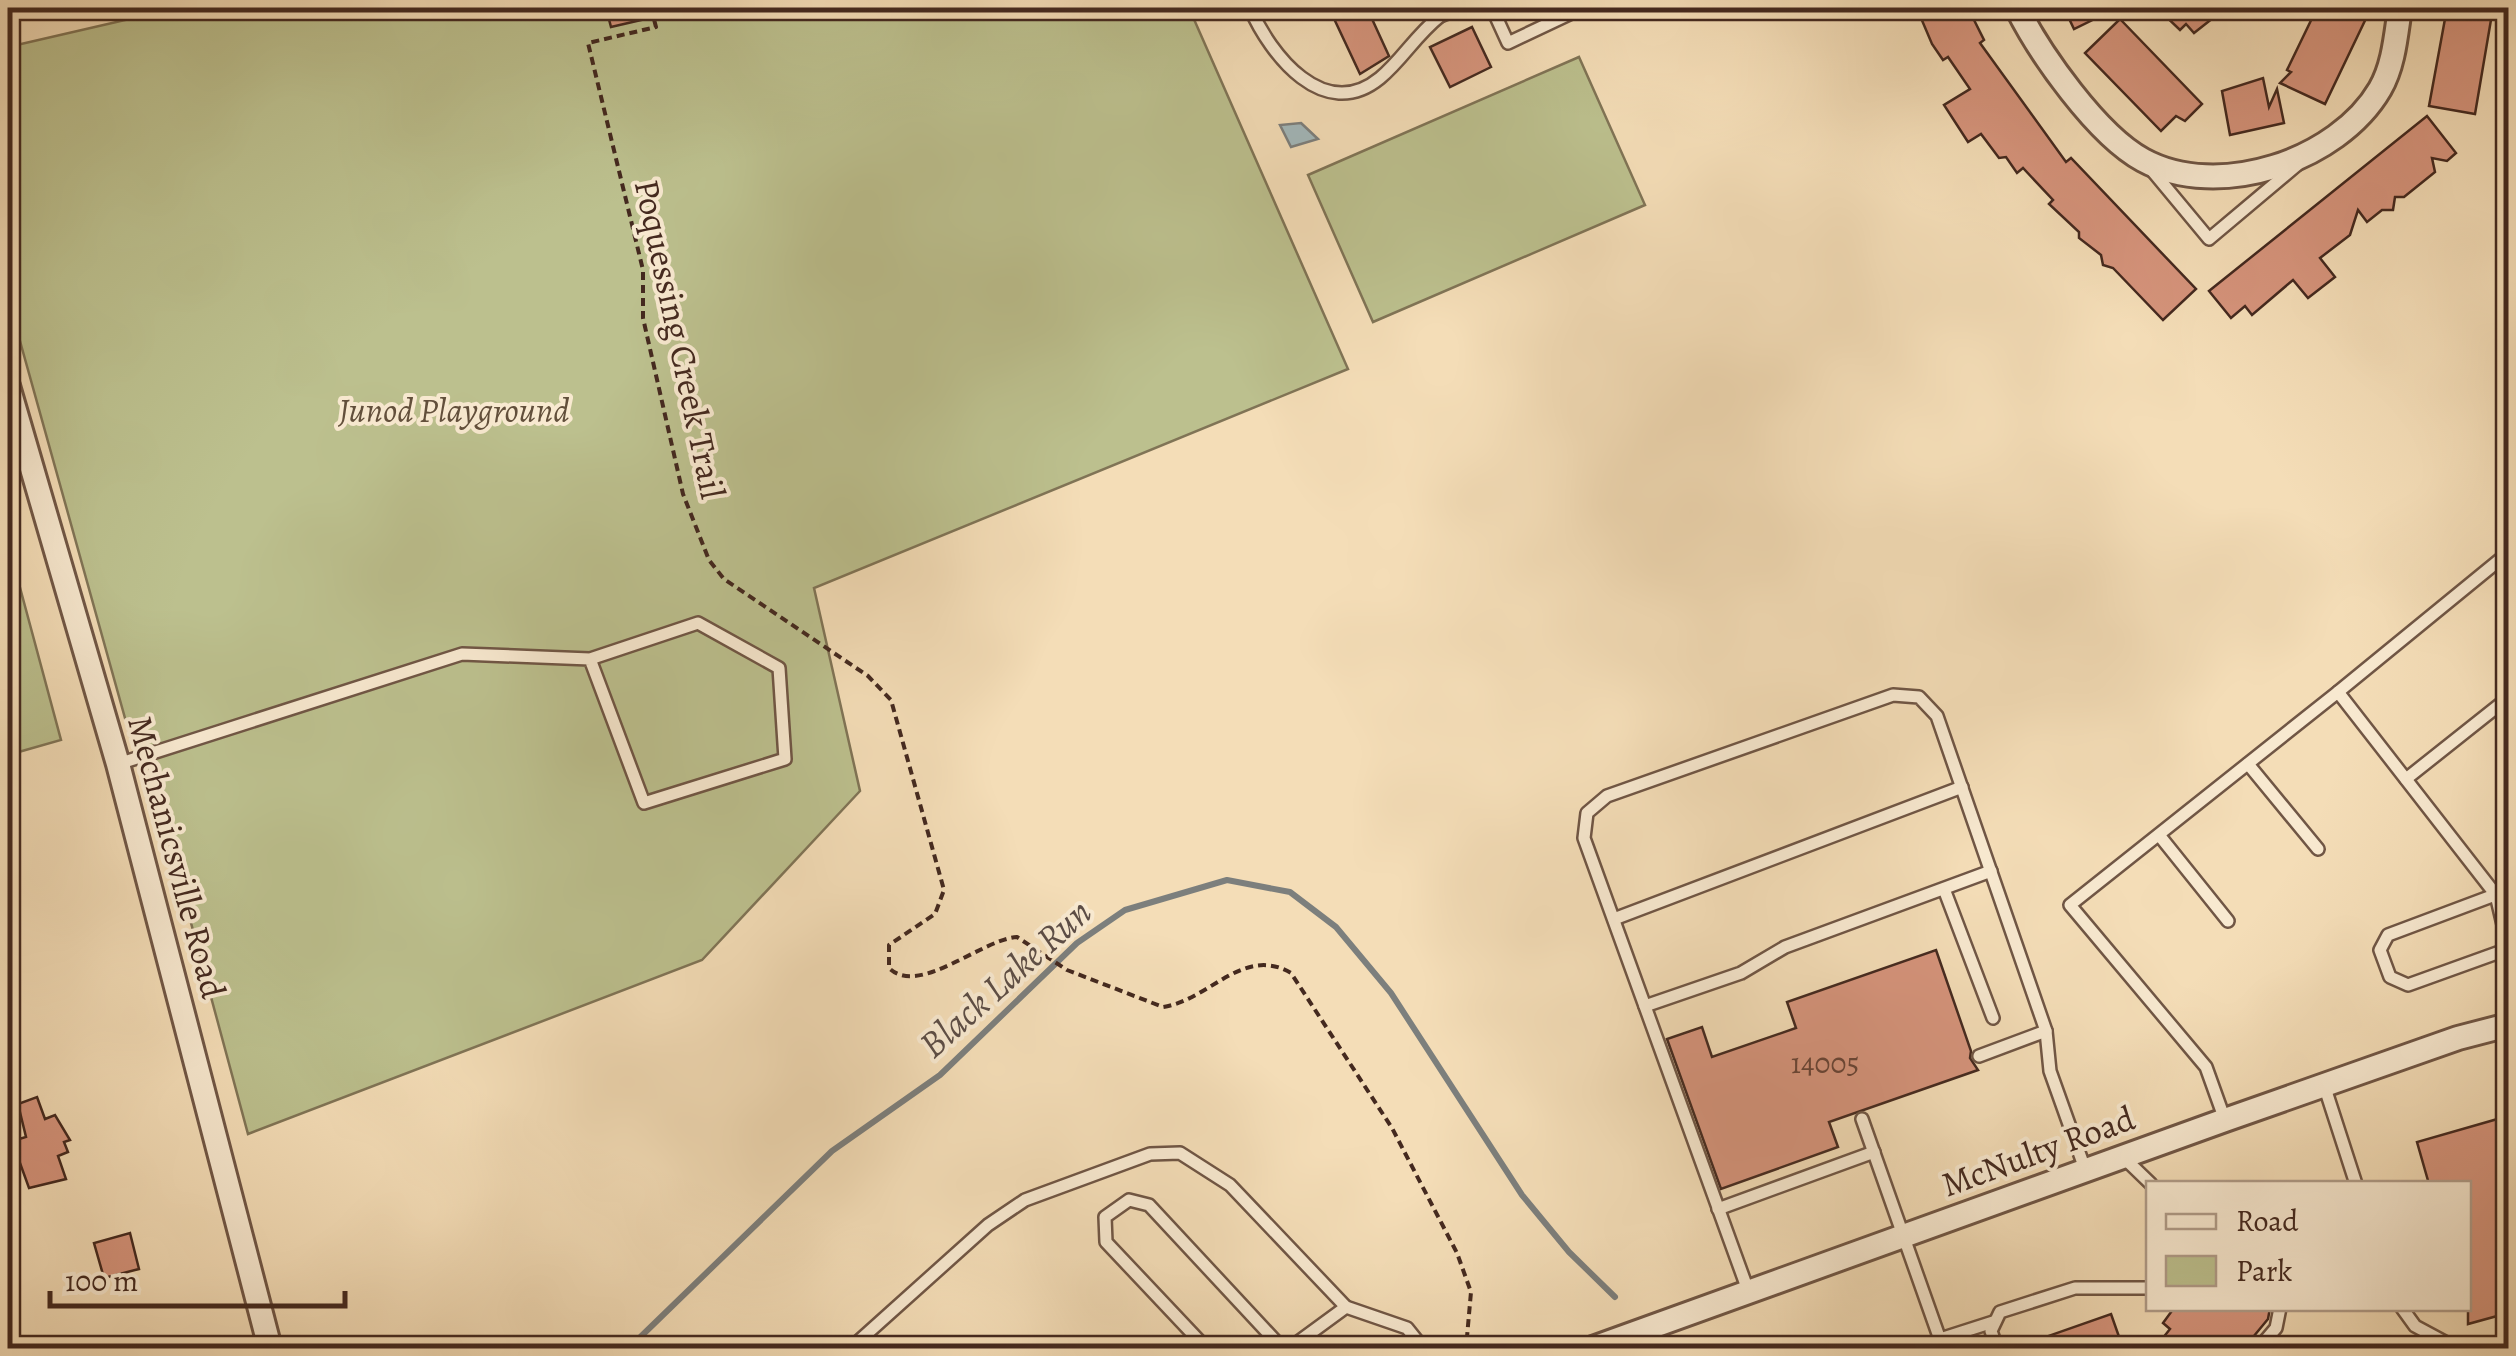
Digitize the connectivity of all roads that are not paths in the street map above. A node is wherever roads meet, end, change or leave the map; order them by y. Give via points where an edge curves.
1 (1250, 8) edge
2 (1460, 8) edge
3 (1492, 8) edge
4 (1582, 8) edge
5 (2017, 8) edge
6 (2400, 8) edge
7 (1438, 12) edge
8 (2304, 159) junction
9 (2154, 164) junction
10 (8, 386) edge
11 (2508, 553) edge
12 (590, 659) junction
13 (2338, 692) junction
14 (2508, 698) edge
15 (118, 764) junction
16 (2248, 764) junction
17 (2406, 779) junction
18 (1962, 788) junction
19 (2158, 835) junction
20 (2318, 850) dead end
21 (1991, 872) junction
22 (1944, 889) junction
23 (2502, 893) edge
24 (1614, 919) junction
25 (2228, 921) dead end
26 (2508, 948) edge
27 (1645, 1006) junction
28 (1993, 1018) dead end
29 (2508, 1026) edge
30 (2046, 1030) junction
31 (1979, 1056) dead end
32 (2324, 1085) junction
33 (1862, 1119) dead end
34 (2225, 1120) junction
35 (1874, 1152) junction
36 (2122, 1156) junction
37 (2086, 1169) junction
38 (2148, 1181) edge
39 (2355, 1181) edge
40 (1718, 1209) junction
41 (1903, 1238) junction
42 (2146, 1288) edge
43 (1748, 1293) junction
44 (1346, 1307) junction
45 (2279, 1311) edge
46 (2404, 1311) edge
47 (1993, 1322) junction
48 (1941, 1344) edge
49 (270, 1348) edge
50 (851, 1348) edge
51 (1206, 1348) edge
52 (1282, 1348) edge
53 (1290, 1348) edge
54 (1423, 1348) edge
55 (1593, 1348) edge
56 (1997, 1348) edge
57 (2259, 1348) edge
58 (2456, 1348) edge

1 - 7 lane via 1270,49 1296,75 1327,91 1356,92 1378,80
2 - 7 lane
3 - 4 lane via 1508,43
5 - 9 street via 2105,132
6 - 8 street via 2380,88 2364,110
8 - 9 street via 2242,175
8 - 9 lane via 2209,239
10 - 15 street, Mechanicsville Road
11 - 13 lane
12 - 12 lane via 644,803 784,759 779,668 698,623
12 - 15 lane via 462,654
13 - 16 lane
13 - 17 lane
14 - 17 lane
15 - 49 street, Mechanicsville Road
16 - 19 lane
16 - 20 lane
17 - 23 lane
18 - 21 lane
18 - 24 lane
18 - 24 lane via 1937,716 1919,697 1892,696 1607,796 1587,813 1584,838
19 - 25 lane
19 - 34 lane via 2070,905 2206,1067
21 - 22 lane
21 - 30 lane
22 - 27 lane
22 - 28 lane
23 - 26 lane
23 - 26 lane via 2388,935 2380,950 2390,977 2408,985
24 - 27 lane
27 - 40 lane
29 - 32 street, McNulty Road
30 - 31 lane
30 - 37 lane via 2050,1071
32 - 34 street, McNulty Road
32 - 39 lane
33 - 35 lane
34 - 36 street, McNulty Road
35 - 40 lane
35 - 41 lane
36 - 37 street, McNulty Road
36 - 38 lane
37 - 41 street, McNulty Road
40 - 43 lane
41 - 43 street, McNulty Road
41 - 48 lane
42 - 47 lane via 2074,1288 2000,1312
43 - 55 street, McNulty Road
44 - 50 lane via 1230,1184 1180,1154 1150,1154 1024,1200
44 - 53 lane
44 - 54 lane via 1407,1328
45 - 57 lane via 2276,1328
46 - 58 lane via 2415,1326
47 - 48 lane
47 - 56 lane
51 - 52 lane via 1106,1242 1105,1217 1116,1207 1129,1200 1149,1205

